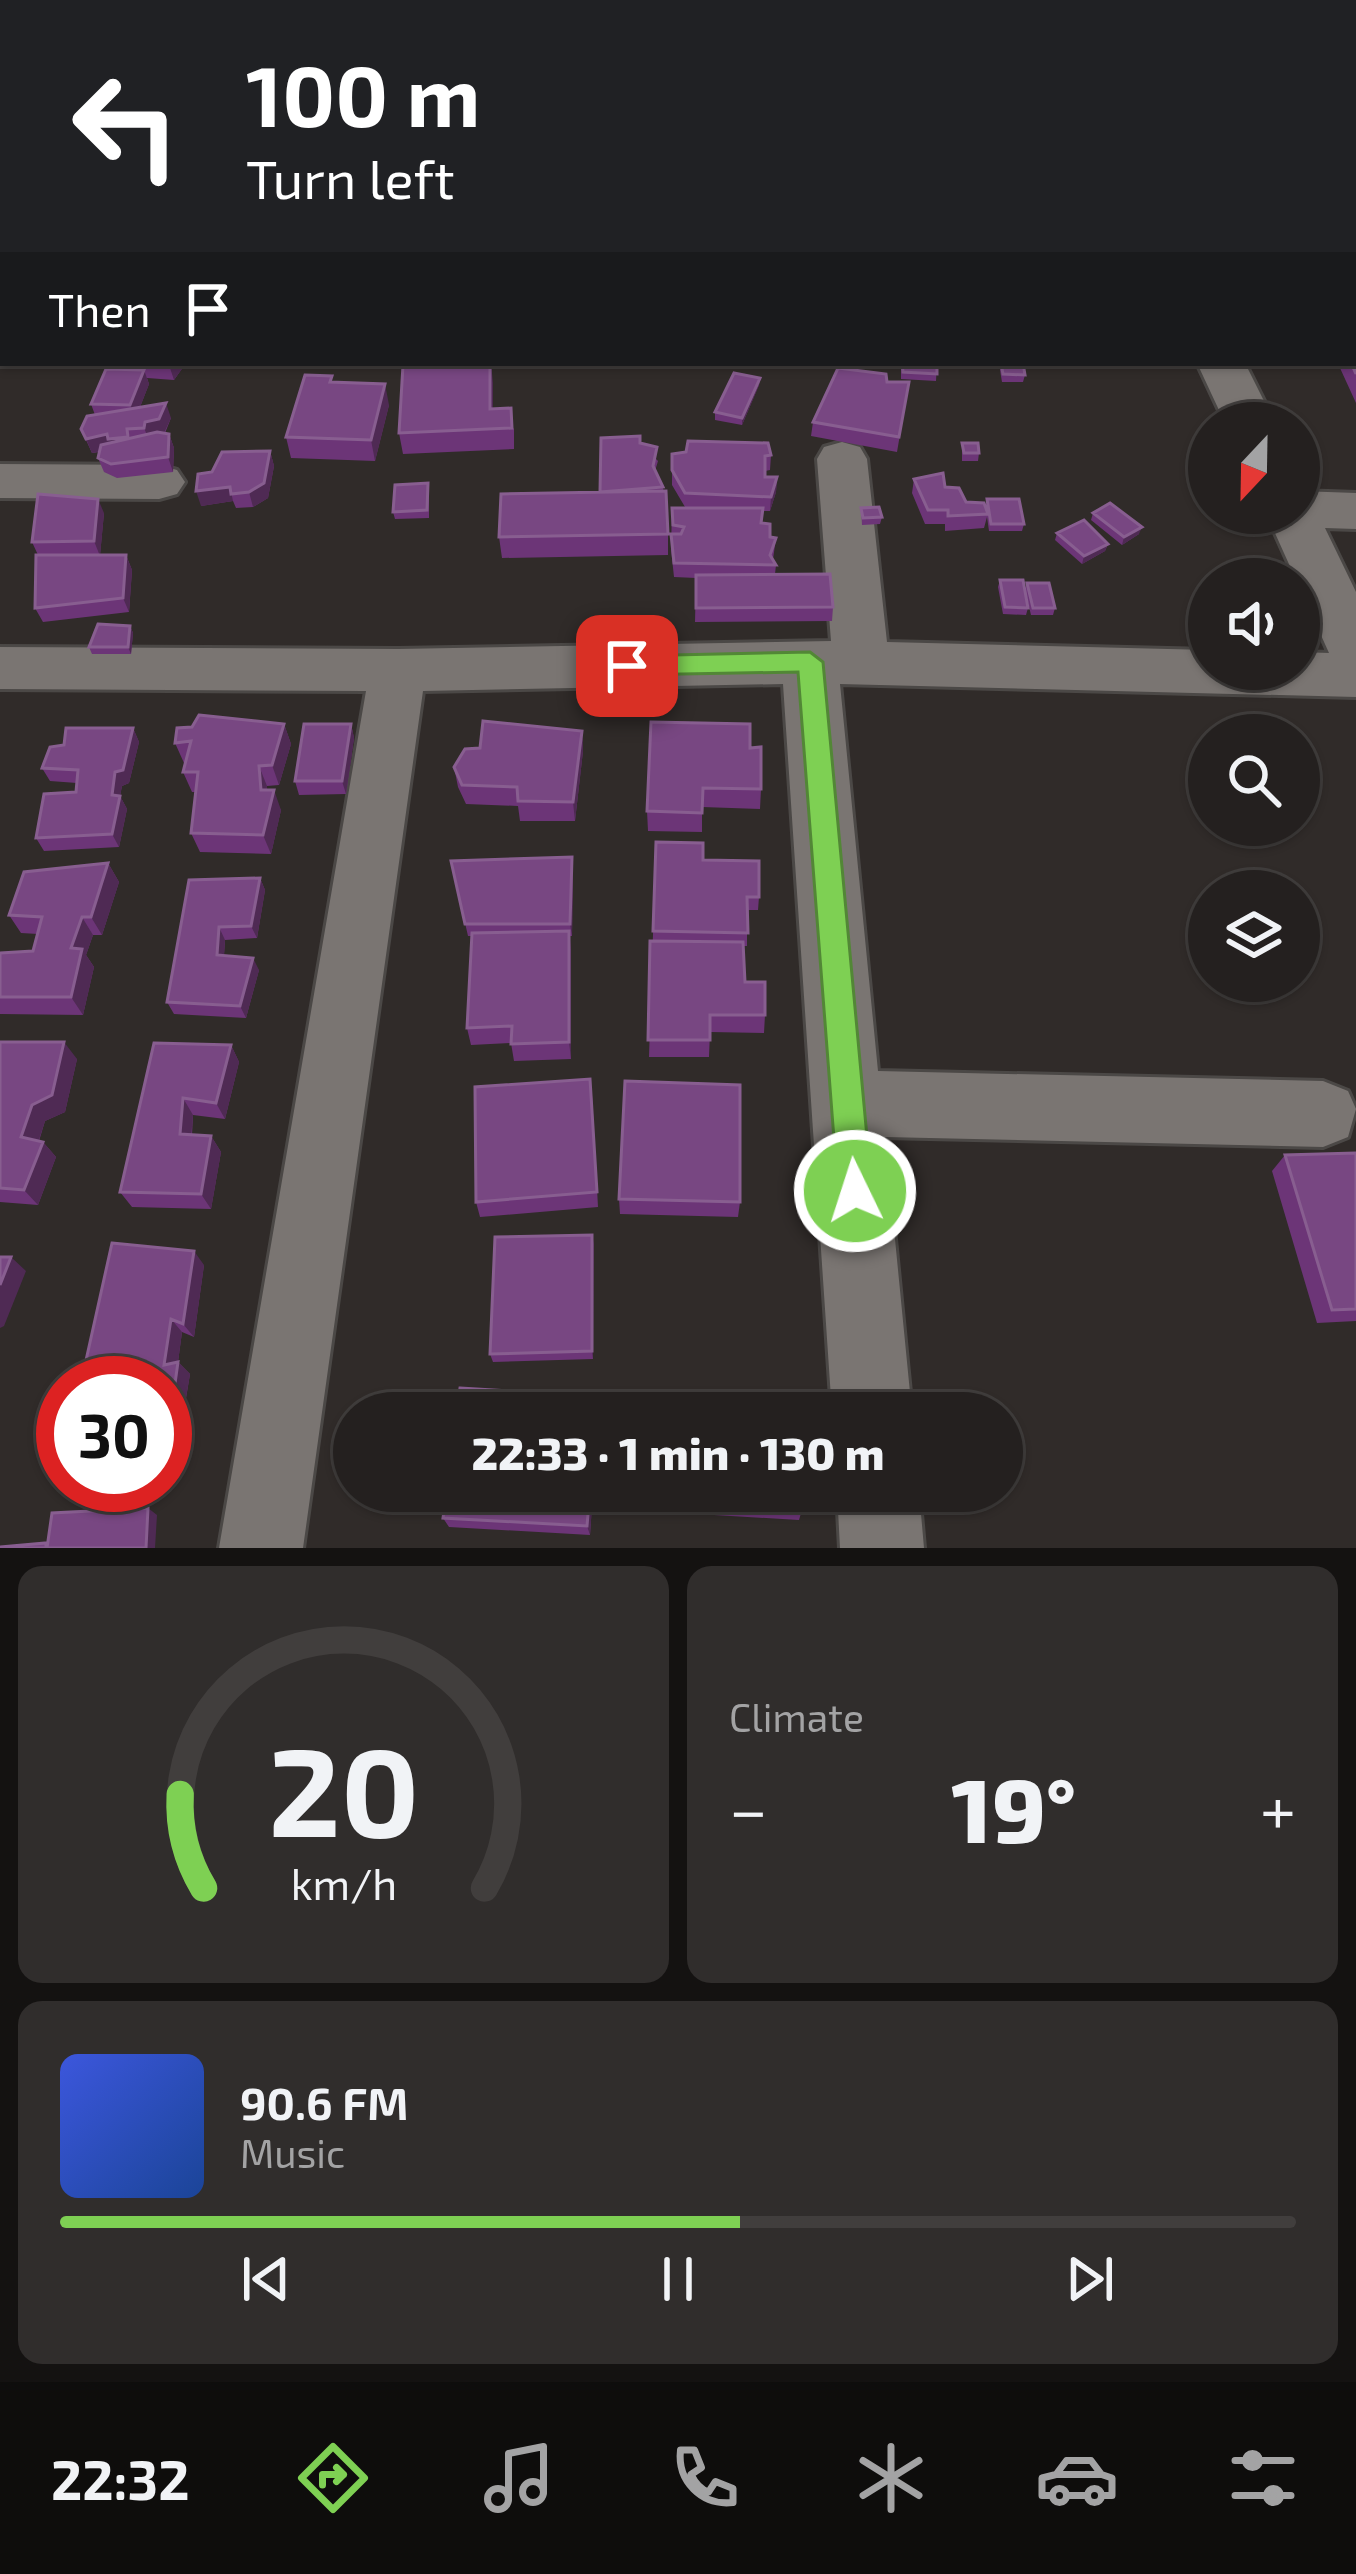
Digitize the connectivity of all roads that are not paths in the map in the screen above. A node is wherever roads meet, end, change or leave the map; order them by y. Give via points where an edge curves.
1 (1222, 366) edge
2 (1240, 402) edge
3 (842, 459) dead end
4 (0, 481) edge
5 (159, 482) edge
6 (1320, 511) edge
7 (1356, 511) edge
8 (1306, 534) edge
9 (1356, 651) edge
10 (836, 663) junction
11 (0, 668) edge
12 (398, 670) junction
13 (1356, 675) edge
14 (848, 1102) junction
15 (1323, 1114) dead end
16 (870, 1392) edge
17 (879, 1512) edge
18 (261, 1548) edge
19 (882, 1548) edge

1 - 2 street
3 - 10 street
4 - 5 street
6 - 7 street
8 - 9 street
10 - 12 street
10 - 13 street
10 - 14 street
11 - 12 street
12 - 18 street
14 - 15 street
14 - 16 street
17 - 19 street

